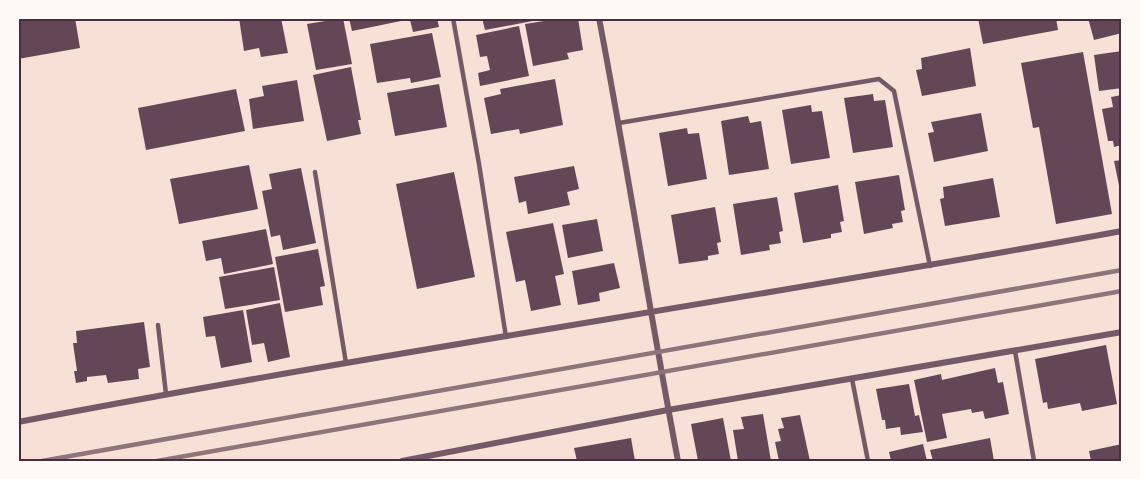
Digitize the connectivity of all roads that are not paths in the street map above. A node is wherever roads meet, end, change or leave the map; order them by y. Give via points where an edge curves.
1 (453, 18) edge
2 (599, 18) edge
3 (619, 123) junction
4 (315, 172) dead end
5 (1122, 231) edge
6 (930, 266) junction
7 (651, 312) junction
8 (158, 326) dead end
9 (1122, 332) edge
10 (506, 337) junction
11 (1015, 351) junction
12 (346, 363) junction
13 (852, 380) junction
14 (166, 394) junction
15 (668, 410) junction
16 (18, 422) edge
17 (433, 458) edge
18 (402, 461) edge
19 (678, 461) edge
20 (868, 461) edge
21 (1034, 461) edge

1 - 10 lane
2 - 3 street
3 - 6 lane via 879,79 894,91
3 - 7 street
4 - 12 lane
5 - 6 street
6 - 7 street
7 - 10 street
7 - 15 street
8 - 14 lane
9 - 11 street
10 - 12 street
11 - 13 street
11 - 21 lane
12 - 14 street
13 - 15 street
13 - 20 lane
14 - 16 street
15 - 17 street
15 - 19 street
17 - 18 street

